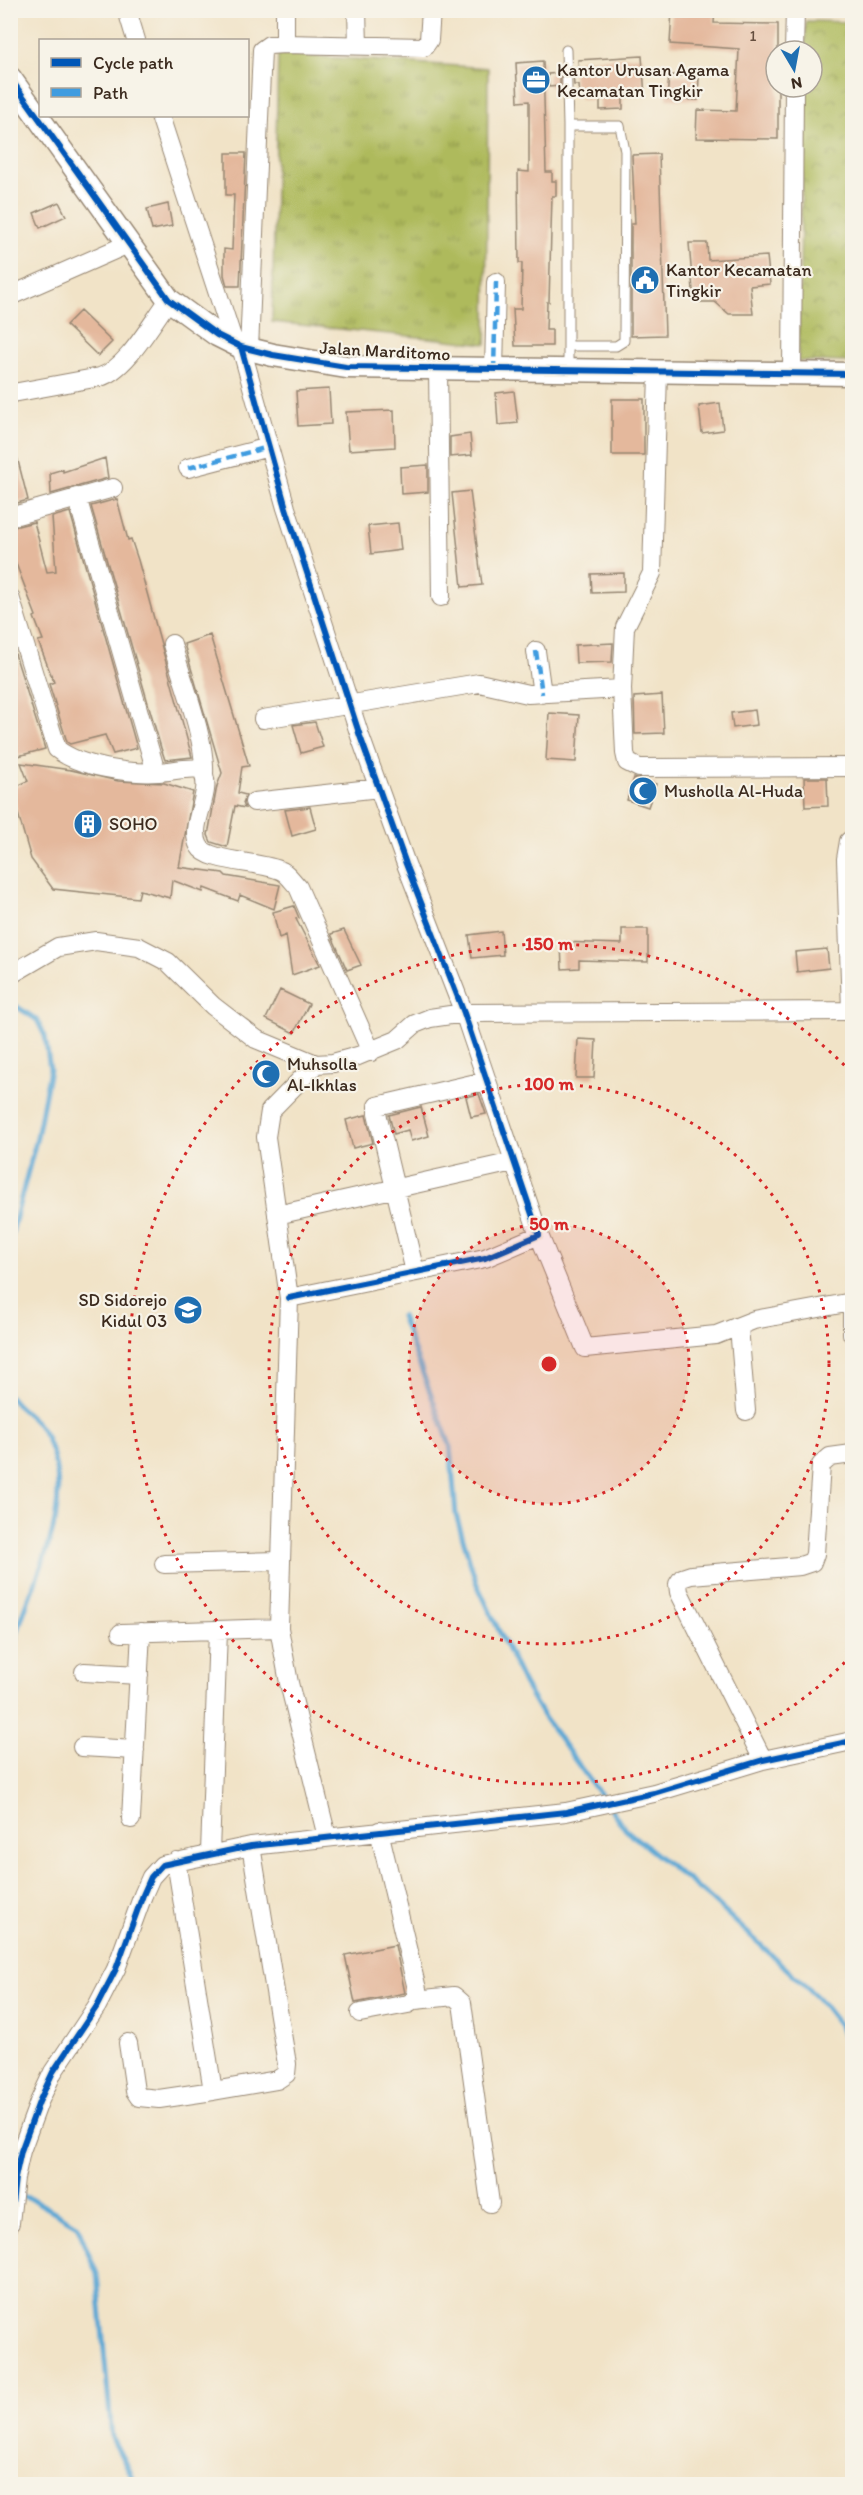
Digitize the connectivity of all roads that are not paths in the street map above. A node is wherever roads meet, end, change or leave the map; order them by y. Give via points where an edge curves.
1 (127, 10) edge
2 (285, 10) edge
3 (357, 10) edge
4 (431, 10) edge
5 (795, 10) edge
6 (136, 39) edge
7 (794, 39) edge
8 (285, 44) junction
9 (358, 46) junction
10 (566, 50) dead end
11 (10, 78) edge
12 (794, 99) edge
13 (160, 117) edge
14 (568, 126) junction
15 (128, 244) junction
16 (496, 282) dead end
17 (10, 296) edge
18 (169, 300) junction
19 (241, 346) junction
20 (569, 346) junction
21 (438, 369) junction
22 (494, 370) junction
23 (568, 372) junction
24 (658, 373) junction
25 (792, 374) junction
26 (852, 374) edge
27 (13, 393) dead end
28 (269, 447) junction
29 (188, 468) dead end
30 (113, 488) dead end
31 (77, 497) junction
32 (10, 517) edge
33 (10, 597) edge
34 (441, 597) dead end
35 (172, 644) dead end
36 (536, 651) dead end
37 (622, 689) junction
38 (542, 694) junction
39 (351, 706) junction
40 (263, 719) dead end
41 (852, 767) edge
42 (156, 772) junction
43 (204, 774) junction
44 (379, 788) junction
45 (254, 802) dead end
46 (849, 841) dead end
47 (10, 975) edge
48 (852, 1011) edge
49 (464, 1013) junction
50 (371, 1052) junction
51 (316, 1064) junction
52 (485, 1081) junction
53 (513, 1162) junction
54 (396, 1188) junction
55 (277, 1215) junction
56 (539, 1235) junction
57 (414, 1272) junction
58 (289, 1298) junction
59 (852, 1302) edge
60 (852, 1312) edge
61 (739, 1327) junction
62 (852, 1334) edge
63 (746, 1411) dead end
64 (852, 1454) edge
65 (279, 1561) junction
66 (164, 1564) dead end
67 (279, 1628) junction
68 (218, 1631) junction
69 (141, 1632) junction
70 (121, 1633) dead end
71 (84, 1672) dead end
72 (139, 1675) junction
73 (852, 1741) edge
74 (82, 1747) dead end
75 (135, 1750) junction
76 (763, 1760) junction
77 (131, 1819) dead end
78 (379, 1831) junction
79 (327, 1837) junction
80 (251, 1846) junction
81 (210, 1852) junction
82 (176, 1861) junction
83 (415, 2000) junction
84 (360, 2013) dead end
85 (128, 2043) dead end
86 (213, 2091) junction
87 (490, 2203) dead end
88 (12, 2215) edge

1 - 6 street
2 - 8 street
3 - 9 street
4 - 9 street via 429,39 424,47
5 - 7 street
8 - 9 street
8 - 19 street via 269,45 262,50
10 - 14 lane
11 - 15 street, Jalan Marditomo
12 - 25 street
13 - 19 street
14 - 20 lane
14 - 20 lane via 620,126 625,141 624,341 616,346
15 - 17 street
15 - 18 street, Jalan Marditomo
16 - 22 street
18 - 19 street, Jalan Marditomo via 217,335
18 - 27 street via 123,362 111,372
19 - 21 street, Jalan Marditomo via 346,367
19 - 28 street
20 - 23 lane
21 - 22 street, Jalan Marditomo
21 - 34 street
22 - 23 street, Jalan Marditomo
23 - 24 street, Jalan Marditomo
24 - 25 street, Jalan Marditomo
24 - 37 street via 652,573 625,627
25 - 26 street, Jalan Marditomo
28 - 29 street
28 - 39 street
30 - 31 street
31 - 32 street
31 - 42 street
33 - 42 street via 57,749 69,760
35 - 43 street via 202,752
36 - 38 street
37 - 38 street
37 - 41 street via 625,753 632,766
38 - 39 street via 479,683
39 - 40 street
39 - 44 street
42 - 43 street via 196,768
43 - 50 street via 196,836 200,848 212,856 260,863 283,872 298,887
44 - 45 street
44 - 49 street
46 - 48 street via 846,859
47 - 51 street via 58,947 96,941 139,947 168,962 213,1006 256,1039
48 - 49 street
49 - 50 street via 415,1024 397,1040
49 - 52 street
50 - 51 street via 333,1064
51 - 55 street via 270,1111 266,1137
52 - 53 street
52 - 54 street via 377,1106
53 - 54 street
53 - 56 street
54 - 55 street
54 - 57 street
55 - 58 street
56 - 57 street via 485,1258
56 - 61 street via 584,1348 716,1335
57 - 58 street
58 - 65 street
59 - 61 street via 754,1320
60 - 62 street
61 - 63 street
64 - 76 street via 830,1457 821,1466 812,1562 692,1575 678,1584
65 - 66 street
65 - 67 street
67 - 68 street
67 - 79 street
68 - 69 street
68 - 81 street
69 - 70 street
69 - 72 street
71 - 72 street
72 - 75 street
73 - 76 street
74 - 75 street
75 - 77 street
76 - 78 street via 636,1797 566,1812
78 - 79 street
78 - 83 street via 417,1989
79 - 80 street
80 - 81 street
80 - 86 street via 286,2074 277,2080
81 - 82 street
82 - 86 street
82 - 88 street via 162,1865 151,1877 116,1969 39,2102 21,2151
83 - 84 street
83 - 87 street via 454,1996 462,2003
85 - 86 street via 135,2091 140,2097 159,2099

